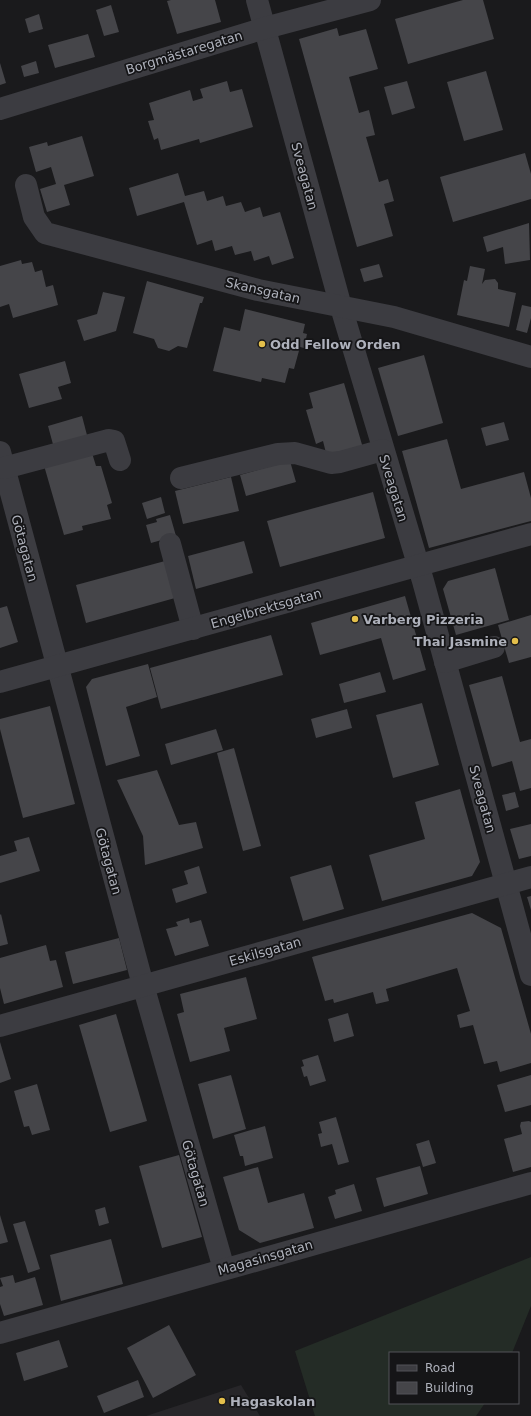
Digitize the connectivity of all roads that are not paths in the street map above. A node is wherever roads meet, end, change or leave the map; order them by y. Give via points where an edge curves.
1 (257, 0) edge
2 (370, 0) edge
3 (265, 28) junction
4 (0, 109) edge
5 (26, 185) dead end
6 (340, 307) junction
7 (531, 356) edge
8 (383, 450) junction
9 (2, 460) edge
10 (120, 460) dead end
11 (181, 478) dead end
12 (531, 534) edge
13 (170, 544) dead end
14 (417, 565) junction
15 (194, 629) junction
16 (494, 647) dead end
17 (445, 662) junction
18 (57, 667) junction
19 (0, 682) edge
20 (531, 878) edge
21 (506, 884) junction
22 (531, 975) edge
23 (143, 985) junction
24 (0, 1026) edge
25 (531, 1183) edge
26 (224, 1269) junction
27 (0, 1333) edge

1 - 3 street, Sveagatan
2 - 3 street, Borgmästaregatan
3 - 4 street, Borgmästaregatan
3 - 6 street, Sveagatan
5 - 6 street, Skansgatan via 34,217 45,233 258,290
6 - 7 street, Skansgatan via 394,317
6 - 8 street, Sveagatan
8 - 11 street via 331,463 295,453 278,454
8 - 14 street, Sveagatan
9 - 10 street via 109,440 114,441
9 - 18 street, Götagatan
12 - 14 street, Engelbrektsgatan
13 - 15 street
14 - 15 street, Engelbrektsgatan
14 - 17 street, Sveagatan
15 - 18 street, Engelbrektsgatan
16 - 17 street
17 - 21 street, Sveagatan
18 - 19 street, Engelbrektsgatan
18 - 23 street, Götagatan
20 - 21 street, Eskilsgatan
21 - 22 street, Sveagatan
21 - 23 street, Eskilsgatan
23 - 24 street, Eskilsgatan
23 - 26 street, Götagatan
25 - 26 street, Magasinsgatan
26 - 27 street, Magasinsgatan

